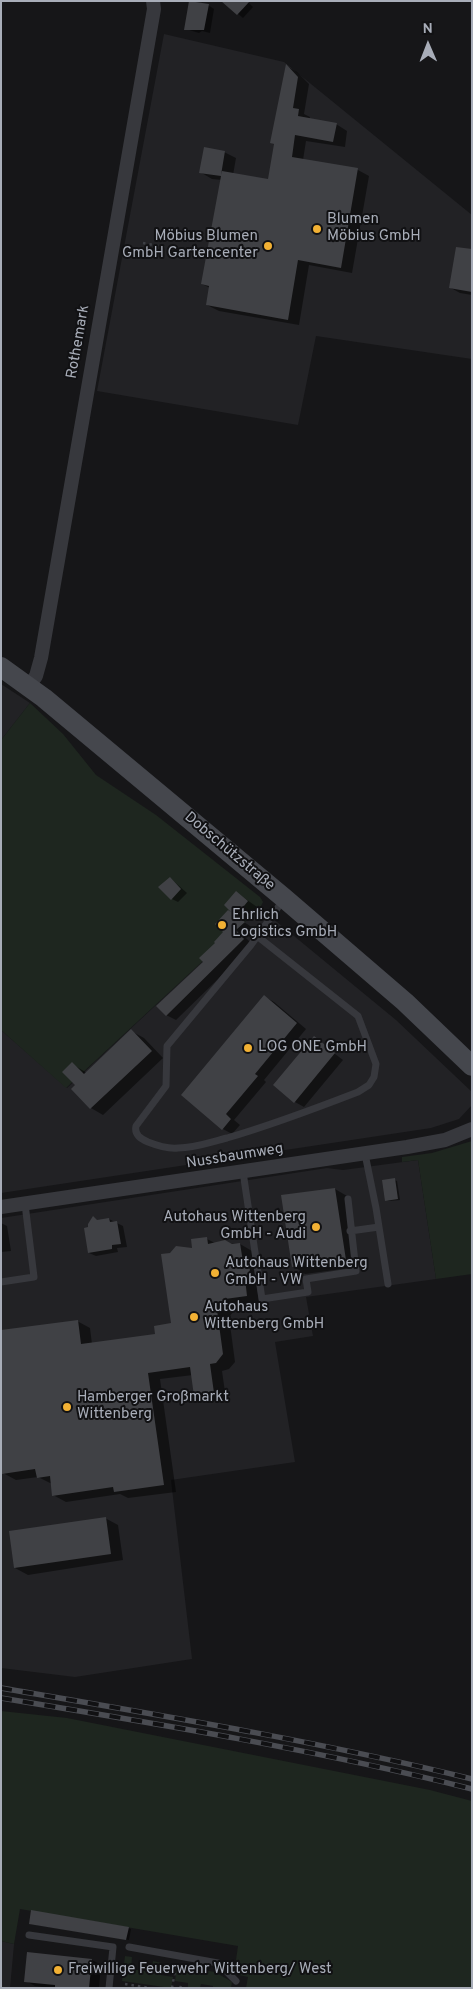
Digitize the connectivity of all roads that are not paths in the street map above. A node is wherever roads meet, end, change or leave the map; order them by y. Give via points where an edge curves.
1 (153, 1) edge
2 (1, 667) edge
3 (29, 686) junction
4 (284, 898) junction
5 (257, 936) junction
6 (472, 1066) edge
7 (472, 1129) edge
8 (365, 1154) junction
9 (243, 1172) junction
10 (348, 1199) dead end
11 (25, 1204) junction
12 (1, 1207) edge
13 (379, 1227) junction
14 (350, 1231) junction
15 (1, 1282) edge
16 (388, 1284) dead end
17 (29, 1935) dead end
18 (129, 1948) dead end
19 (236, 1981) edge
20 (109, 1988) edge

1 - 3 street, Rothemark via 41,658
2 - 3 street, Dobschützstraße
3 - 4 street, Dobschützstraße
4 - 5 lane
4 - 6 street, Dobschützstraße via 398,996
5 - 5 lane via 167,1046 166,1086 136,1126 137,1136 157,1146 194,1147 270,1126 369,1085 376,1064 358,1016
7 - 8 street, Nussbaumweg via 429,1144
8 - 9 street, Nussbaumweg
8 - 13 lane
9 - 11 street, Nussbaumweg
9 - 14 lane via 262,1299 308,1292 306,1279 356,1271
10 - 14 lane
11 - 12 street, Nussbaumweg
11 - 15 lane via 34,1277
13 - 14 lane
13 - 16 lane
17 - 20 lane via 113,1947
18 - 19 lane via 218,1963

